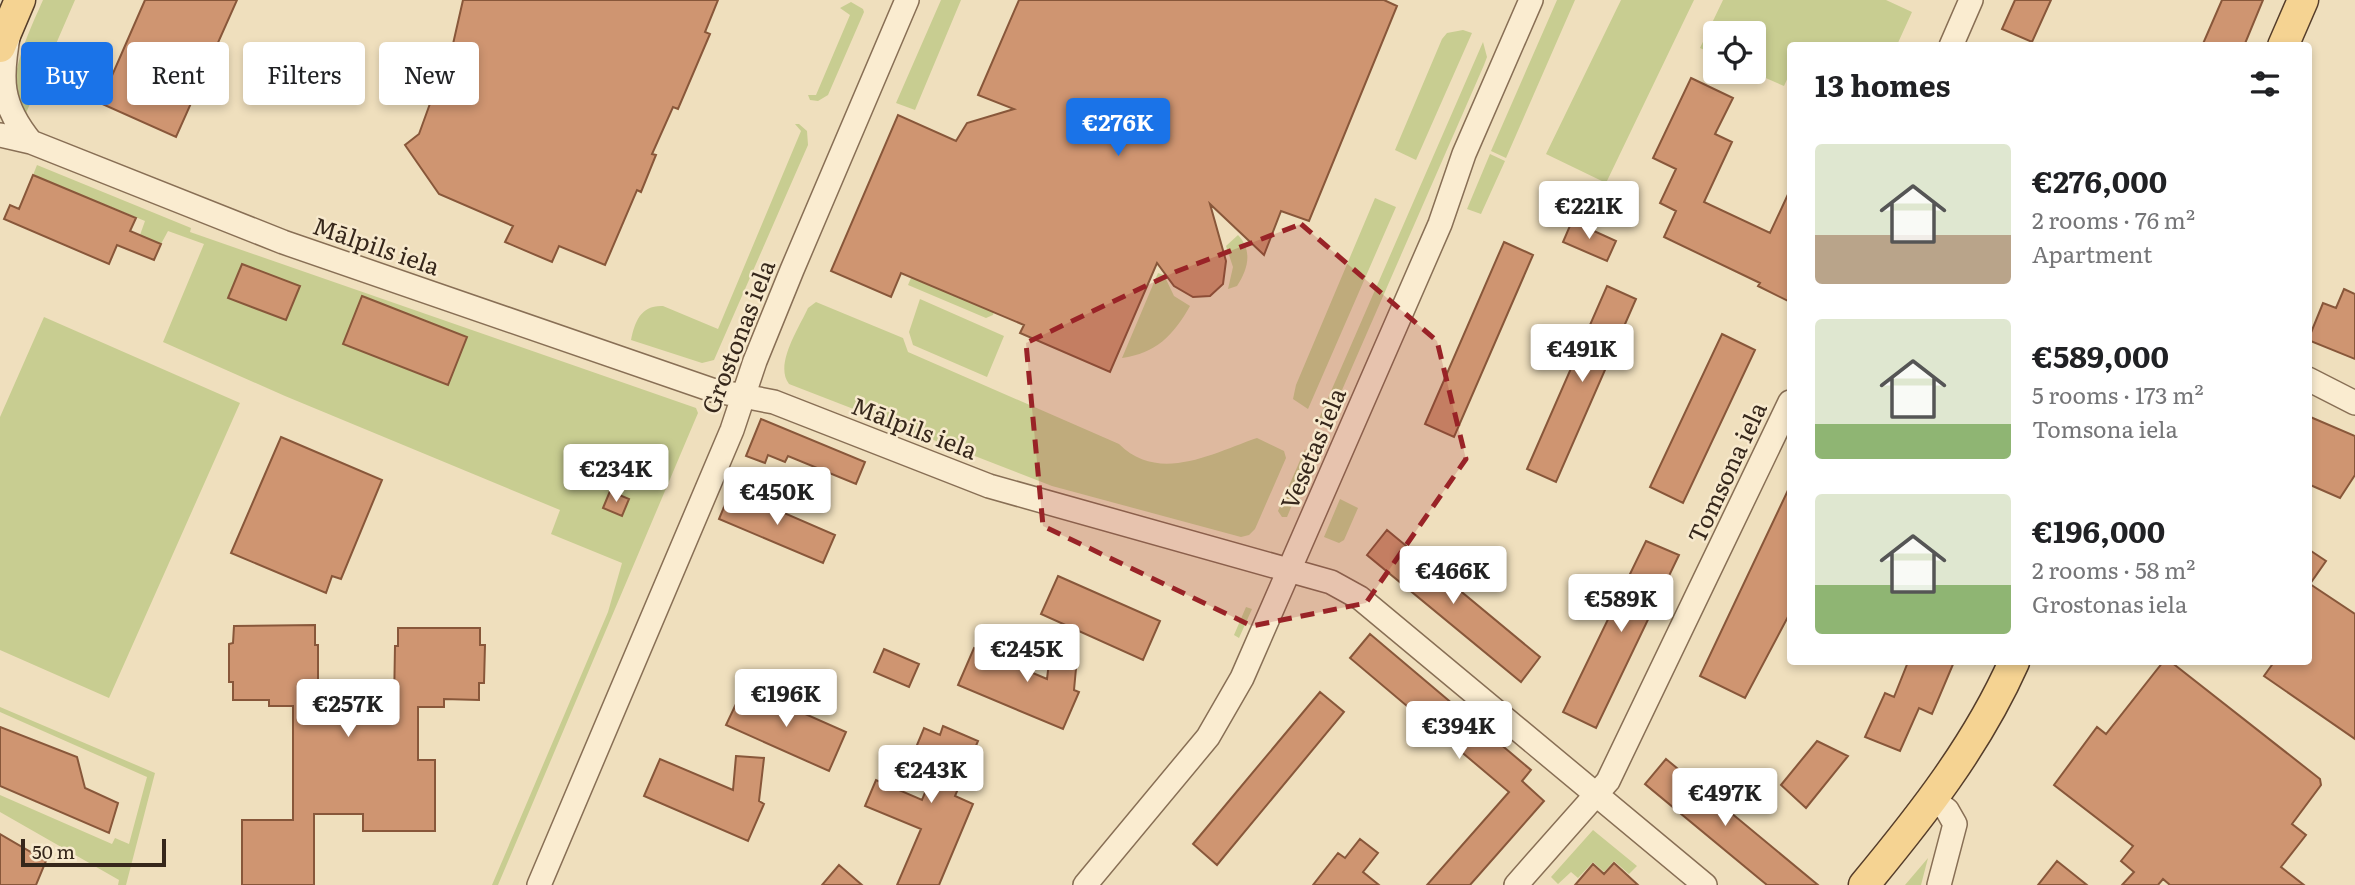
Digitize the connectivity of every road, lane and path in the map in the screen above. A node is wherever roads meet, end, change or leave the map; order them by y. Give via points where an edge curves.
1 (907, 0) edge
2 (1531, 0) edge
3 (1971, 0) edge
4 (2303, 0) edge
5 (16, 9) edge
6 (1953, 42) edge
7 (2285, 42) edge
8 (0, 47) edge
9 (0, 135) edge
10 (31, 142) junction
11 (2312, 381) edge
12 (743, 394) junction
13 (2355, 402) edge
14 (1787, 408) edge
15 (1289, 571) junction
16 (2013, 665) edge
17 (1596, 795) junction
18 (1934, 800) junction
19 (539, 885) edge
20 (1085, 885) edge
21 (1516, 885) edge
22 (1705, 885) edge
23 (1864, 885) edge
24 (1939, 885) edge

1 - 12 street, Grostonas iela
2 - 15 street, Vesetas iela via 1464,154 1440,225
3 - 6 street
4 - 7 main road
5 - 8 main road
5 - 10 street via 4,52 3,96 17,127
9 - 10 street, Mālpils iela
10 - 12 street, Mālpils iela via 283,242 707,389
11 - 13 street
12 - 15 street, Mālpils iela via 1015,494
12 - 19 street, Grostonas iela via 732,430
14 - 17 street, Tomsona iela via 1608,781
15 - 17 street, Mālpils iela via 1331,582 1360,598
15 - 20 street, Vesetas iela via 1255,653 1219,722
16 - 18 main road via 1992,710
17 - 21 street, Tomsona iela
17 - 22 street, Mālpils iela
18 - 23 main road
18 - 24 street via 1955,824

